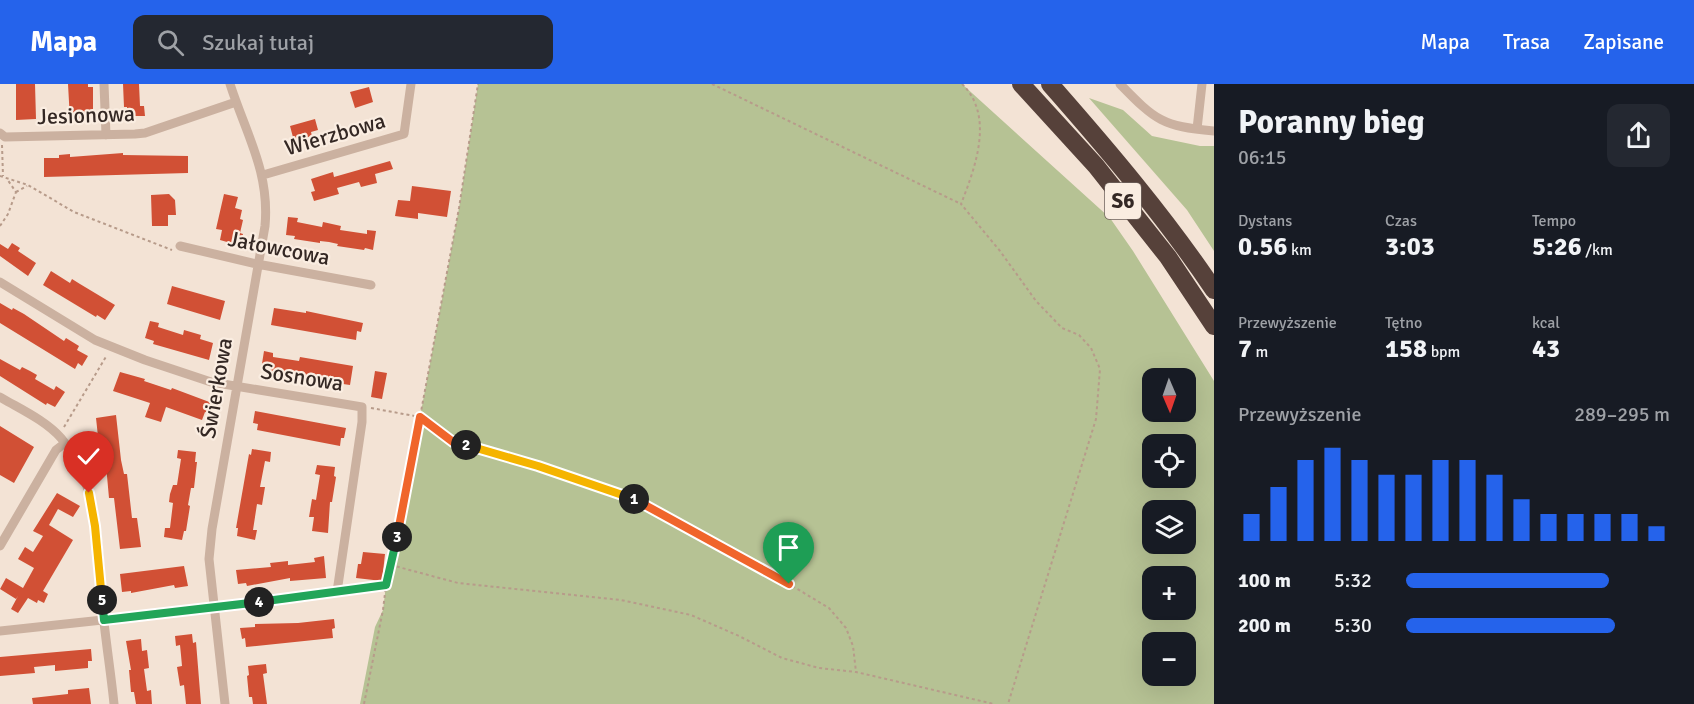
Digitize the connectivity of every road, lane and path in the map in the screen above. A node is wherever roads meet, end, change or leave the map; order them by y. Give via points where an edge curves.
1 (104, 84) edge
2 (230, 84) edge
3 (411, 84) edge
4 (478, 84) edge
5 (712, 84) edge
6 (962, 84) edge
7 (1021, 84) edge
8 (1050, 84) edge
9 (1120, 84) edge
10 (1202, 84) edge
11 (236, 102) junction
12 (1197, 129) junction
13 (1214, 131) edge
14 (2, 135) edge
15 (106, 135) junction
16 (263, 176) junction
17 (3, 177) edge
18 (28, 185) junction
19 (16, 192) junction
20 (961, 204) junction
21 (0, 226) edge
22 (180, 246) dead end
23 (190, 249) junction
24 (257, 264) junction
25 (0, 282) edge
26 (371, 285) dead end
27 (1214, 290) edge
28 (1214, 326) edge
29 (111, 347) junction
30 (236, 387) junction
31 (0, 397) edge
32 (378, 409) dead end
33 (420, 417) junction
34 (62, 439) junction
35 (0, 546) edge
36 (391, 565) junction
37 (386, 585) junction
38 (337, 592) junction
39 (214, 608) junction
40 (104, 620) junction
41 (0, 631) edge
42 (856, 672) junction
43 (114, 704) edge
44 (225, 704) edge
45 (364, 704) edge
46 (994, 704) edge
47 (1008, 704) edge

1 - 15 street
2 - 11 street, Świerkowa
3 - 16 street, Wierzbowa via 404,134
4 - 33 path
5 - 20 path
6 - 20 path via 980,121 979,146
7 - 28 highway, S6 via 1096,166 1168,256
8 - 27 highway, S6 via 1112,154
9 - 12 street via 1147,112 1164,122
10 - 12 street
11 - 15 street, Jesionowa via 144,133
11 - 16 street, Świerkowa
12 - 13 street
14 - 15 street, Jesionowa
14 - 17 path
16 - 24 street, Świerkowa via 266,213
17 - 18 path
17 - 19 path
18 - 19 path
18 - 23 path via 84,217 171,250 186,254
19 - 21 path
20 - 47 path via 1036,301 1091,348 1100,369 1096,419
22 - 23 street, Jałowcowa
23 - 24 street, Jałowcowa
24 - 26 street, Jałowcowa
24 - 30 street, Świerkowa
25 - 29 street, Sosnowa
29 - 30 street, Sosnowa
29 - 34 path
30 - 38 street, Sosnowa via 362,407
30 - 39 street, Świerkowa via 209,559
31 - 34 street
32 - 33 path
33 - 36 path
33 - 42 path via 453,442 641,501 789,584 829,608 846,628
34 - 35 street
34 - 40 street via 84,476 89,493
36 - 37 path
36 - 42 path via 458,583 621,600 691,615 782,658
37 - 38 path
37 - 45 path
38 - 39 street
39 - 40 street
39 - 44 street, Świerkowa
40 - 41 street
40 - 43 street
42 - 46 path

